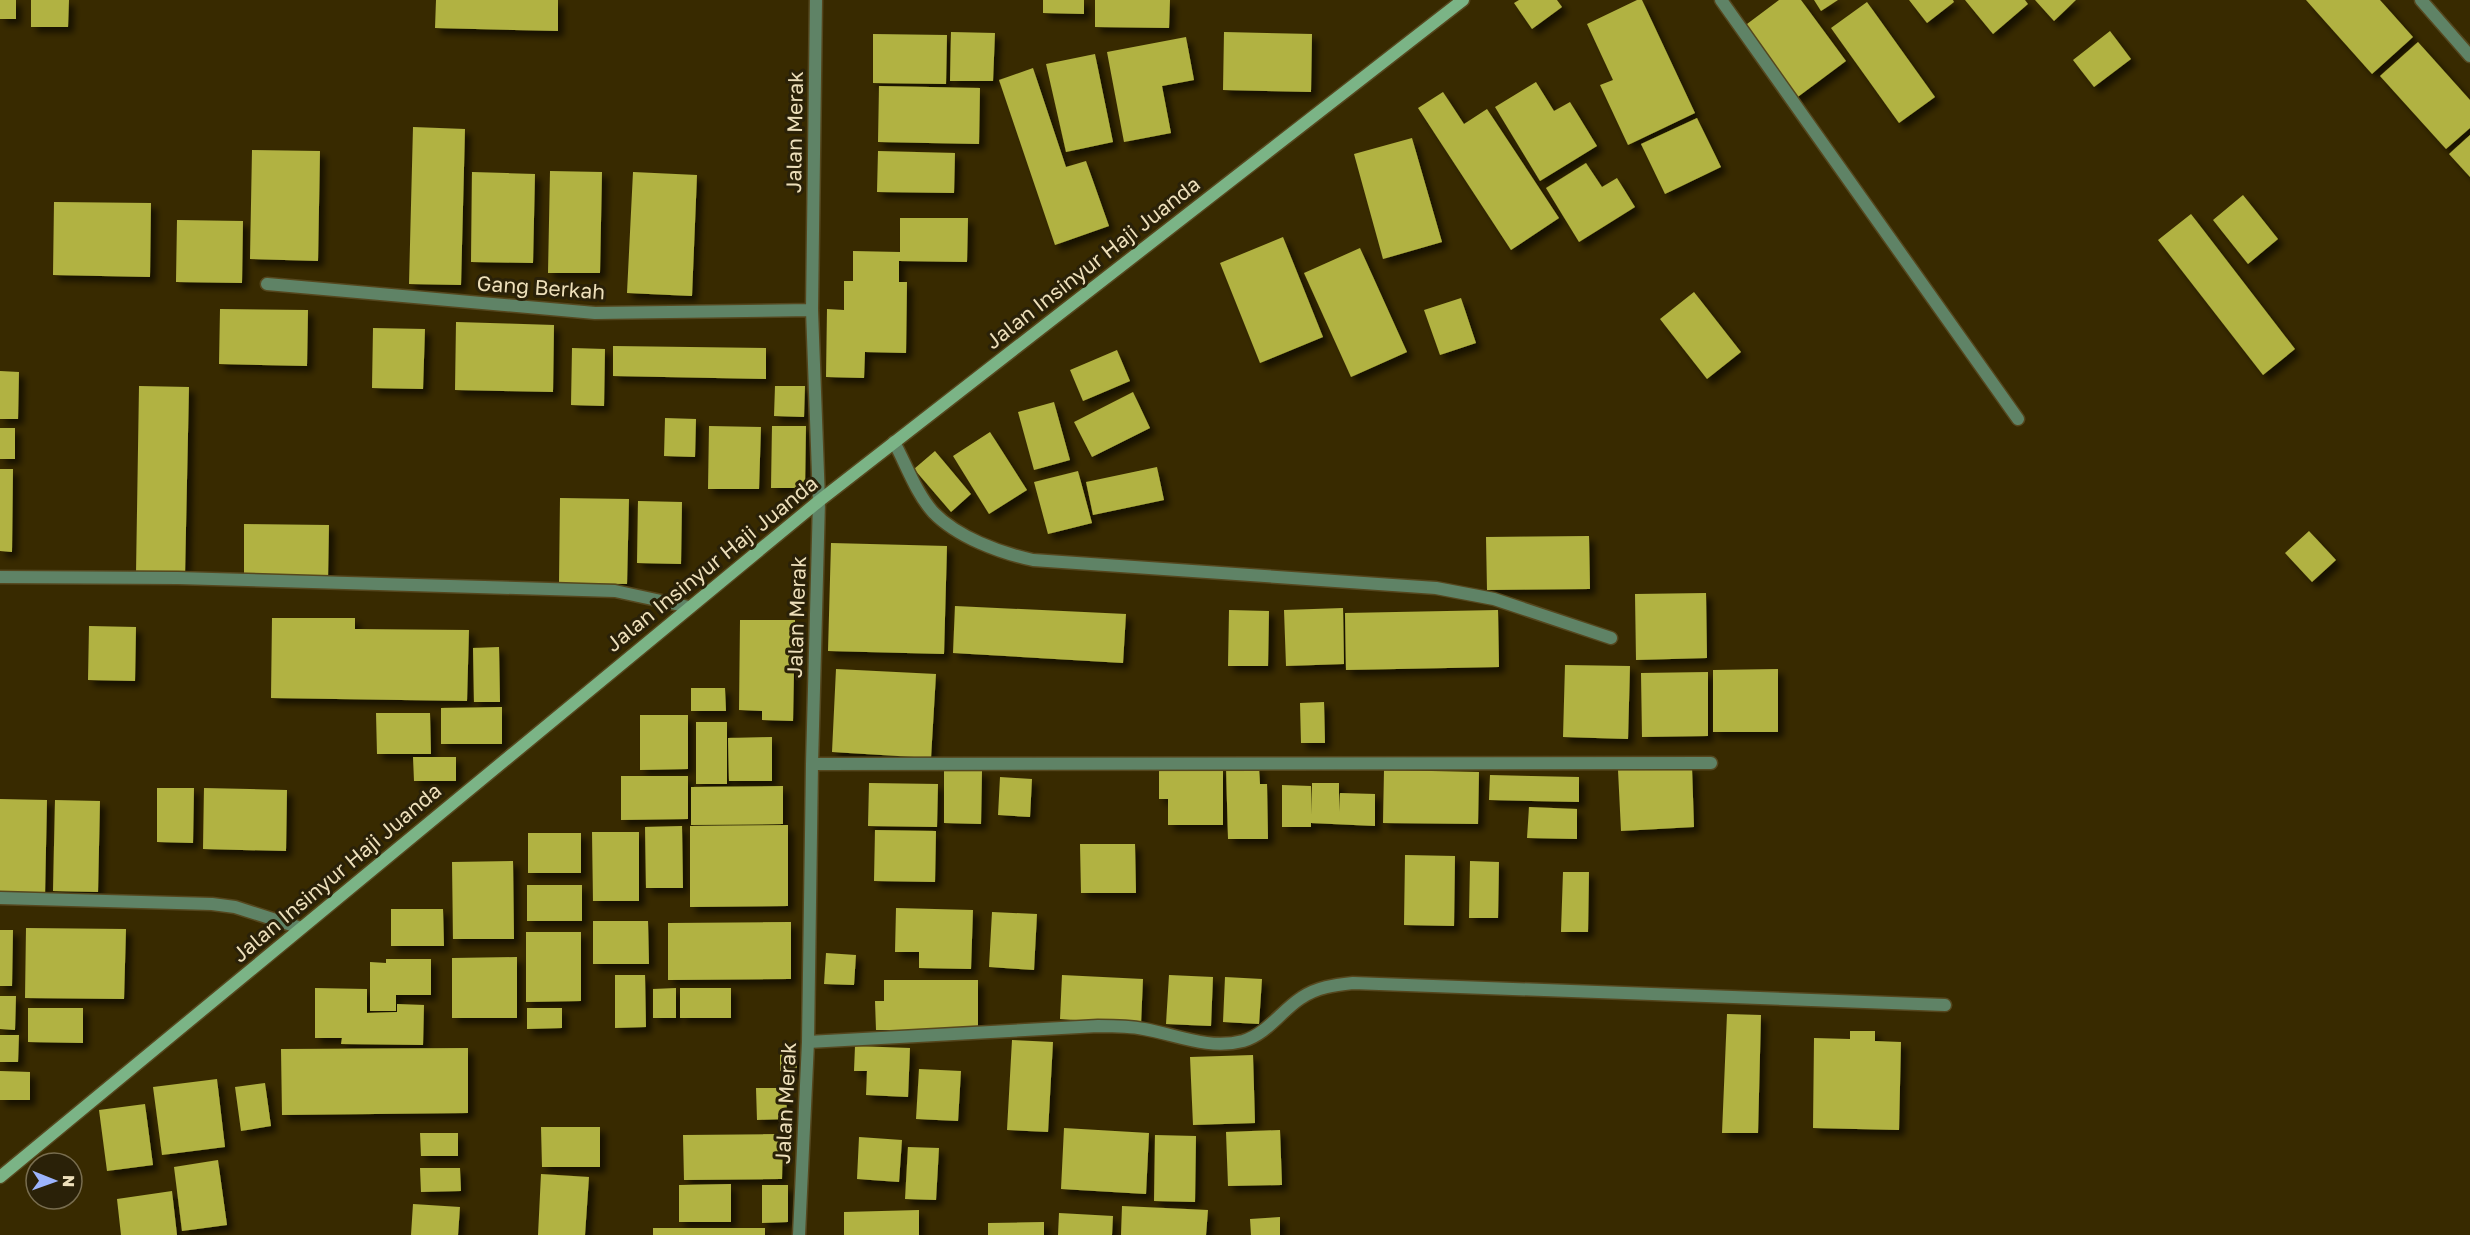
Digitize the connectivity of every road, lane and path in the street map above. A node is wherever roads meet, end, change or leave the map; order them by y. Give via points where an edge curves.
1 (816, 0) edge
2 (1463, 0) edge
3 (1721, 0) edge
4 (2421, 0) edge
5 (2470, 56) edge
6 (267, 284) dead end
7 (813, 310) junction
8 (2018, 419) dead end
9 (894, 442) junction
10 (819, 501) junction
11 (0, 577) edge
12 (689, 607) junction
13 (1611, 638) dead end
14 (1711, 763) dead end
15 (812, 764) junction
16 (0, 898) edge
17 (301, 928) junction
18 (1945, 1005) dead end
19 (808, 1042) junction
20 (0, 1177) edge
21 (799, 1235) edge

1 - 7 street, Jalan Merak
2 - 9 street, Jalan Insinyur Haji Juanda
3 - 8 street
4 - 5 street
6 - 7 street, Gang Berkah via 595,314
7 - 10 street, Jalan Merak
9 - 10 street, Jalan Insinyur Haji Juanda
9 - 13 street via 934,513 966,536 1009,555 1033,560 1436,588 1494,599
10 - 12 street, Jalan Insinyur Haji Juanda
10 - 15 street, Jalan Merak
11 - 12 street via 178,578 615,591
12 - 17 street, Jalan Insinyur Haji Juanda
14 - 15 street
15 - 19 street, Jalan Merak
16 - 17 street via 212,904 235,907
17 - 20 street, Jalan Insinyur Haji Juanda
18 - 19 street via 1353,983 1314,990 1260,1033 1228,1044 1192,1041 1144,1029 1098,1026
19 - 21 street, Jalan Merak

